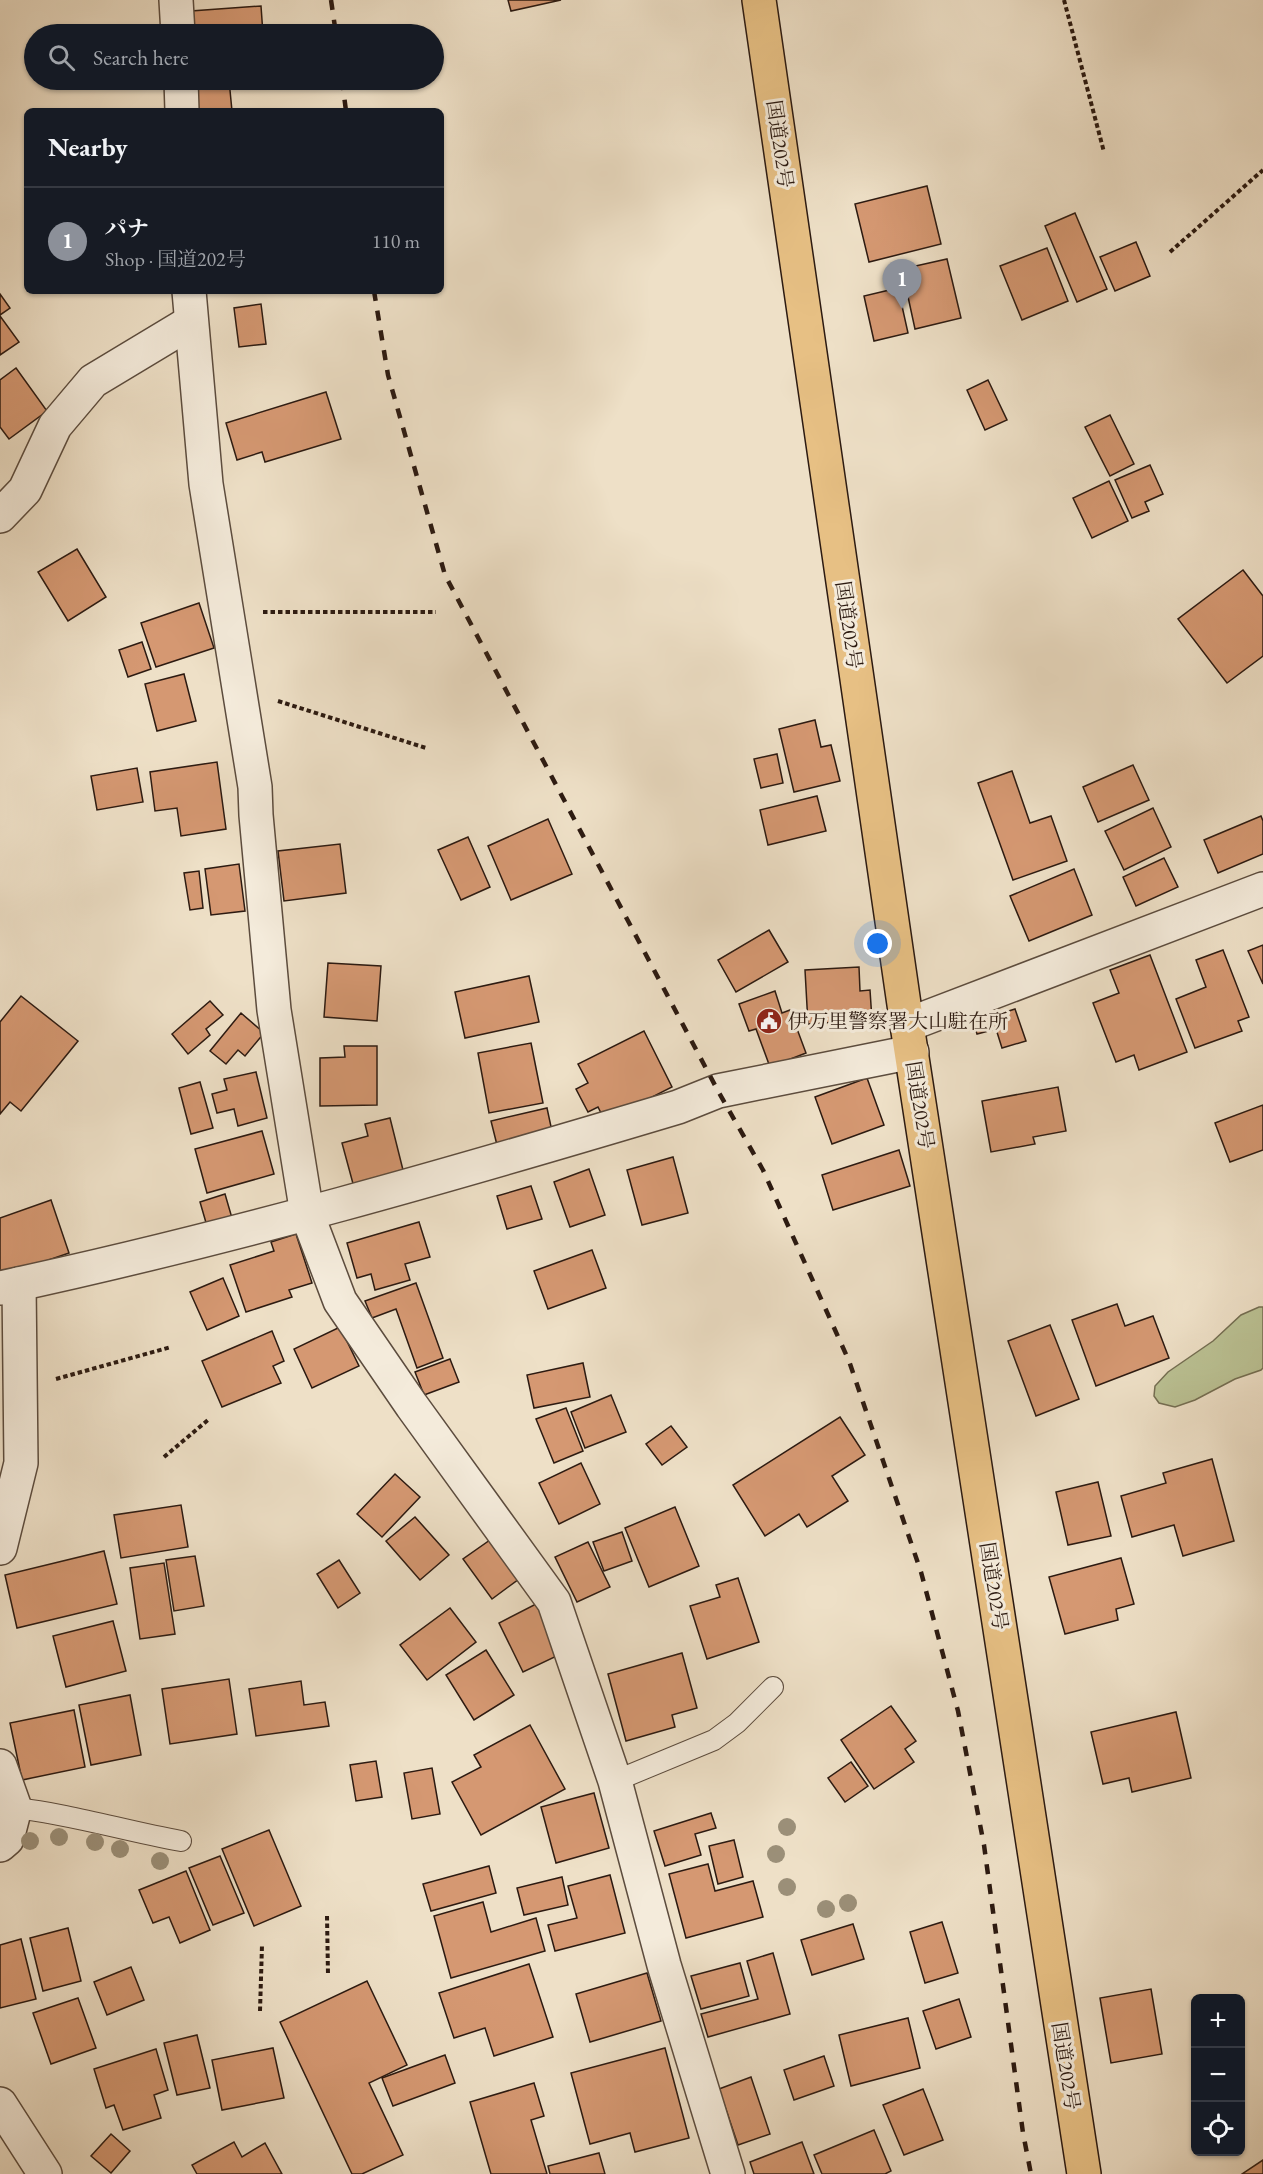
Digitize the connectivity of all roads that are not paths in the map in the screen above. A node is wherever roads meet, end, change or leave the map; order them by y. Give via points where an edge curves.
1 (176, 0) edge
2 (759, 0) edge
3 (177, 24) edge
4 (181, 90) edge
5 (182, 108) edge
6 (190, 306) edge
7 (0, 516) edge
8 (1263, 889) edge
9 (910, 1038) junction
10 (307, 1214) junction
11 (10, 1286) edge
12 (0, 1548) edge
13 (773, 1687) dead end
14 (0, 1766) edge
15 (615, 1781) junction
16 (15, 1808) junction
17 (181, 1841) dead end
18 (0, 1845) edge
19 (0, 2104) edge
20 (45, 2174) edge
21 (728, 2174) edge
22 (1084, 2174) edge

1 - 3 street
2 - 9 highway, 国道202号
4 - 5 street
6 - 7 street via 93,381 55,426 25,490
6 - 10 street via 207,484 255,787 274,1010
8 - 9 street
9 - 10 street
9 - 22 highway, 国道202号
10 - 11 street
10 - 15 street via 340,1301 554,1602
11 - 12 street via 21,1463
13 - 15 lane via 714,1740
14 - 16 street
15 - 21 street via 664,1965
16 - 17 lane via 54,1812
16 - 18 street via 7,1839
19 - 20 street

